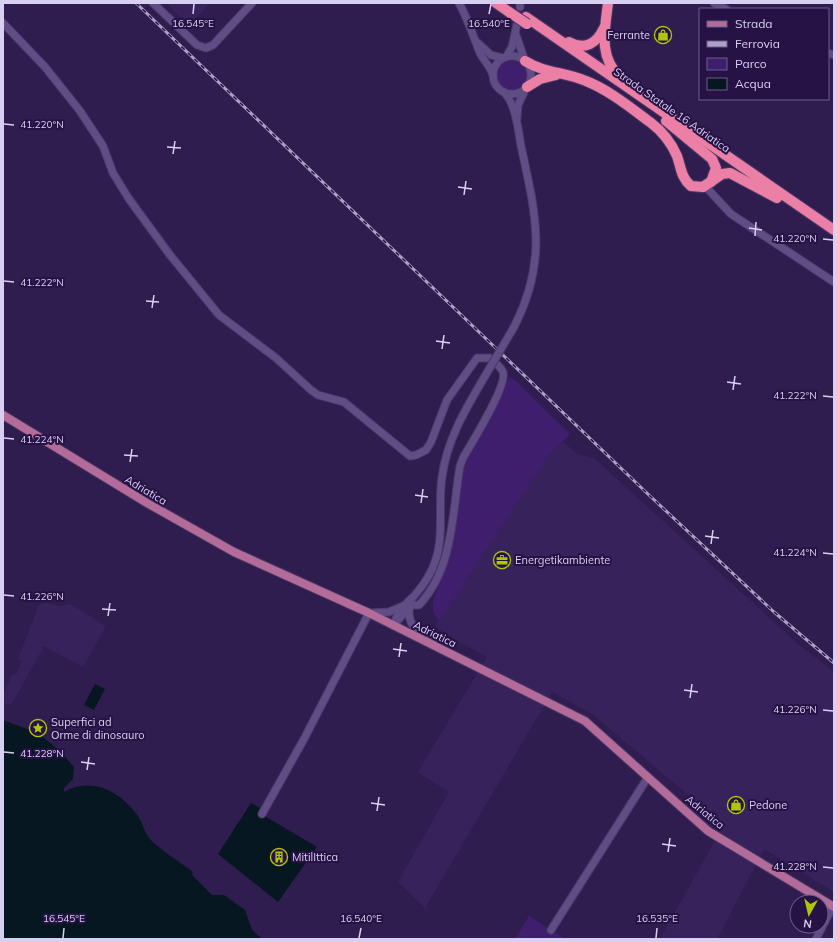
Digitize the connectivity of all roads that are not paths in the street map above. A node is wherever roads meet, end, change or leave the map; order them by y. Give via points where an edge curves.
1 (153, 3) edge
2 (252, 3) edge
3 (459, 3) edge
4 (496, 3) edge
5 (608, 3) edge
6 (714, 3) edge
7 (508, 7) edge
8 (724, 8) edge
9 (3, 22) edge
10 (523, 22) junction
11 (541, 27) junction
12 (605, 27) junction
13 (516, 33) junction
14 (477, 41) junction
15 (504, 57) junction
16 (525, 61) junction
17 (565, 74) junction
18 (493, 75) junction
19 (527, 86) junction
20 (504, 92) junction
21 (654, 105) junction
22 (663, 118) junction
23 (517, 124) junction
24 (708, 184) junction
25 (778, 198) junction
26 (834, 230) edge
27 (834, 237) edge
28 (834, 282) edge
29 (3, 415) edge
30 (414, 595) junction
31 (426, 598) junction
32 (407, 605) junction
33 (369, 613) junction
34 (394, 626) junction
35 (449, 653) junction
36 (648, 777) junction
37 (262, 814) dead end
38 (834, 907) edge
39 (551, 930) dead end
40 (816, 939) edge

1 - 2 street via 198,45 206,48 213,45
3 - 14 street
4 - 7 highway, Strada Statale 16 Adriatica
5 - 12 highway
6 - 8 street
7 - 10 highway, Strada Statale 16 Adriatica, bridge
9 - 31 street via 45,67 80,111 103,146 113,173 129,199 219,315 276,358 318,395 344,402 410,456 426,450 447,400 477,358 490,358 502,371 504,381 463,458 443,568
10 - 11 highway, Strada Statale 16 Adriatica
10 - 13 street
10 - 22 highway, Strada Statale 16 Adriatica
11 - 12 highway via 581,46 594,42
11 - 21 highway, Strada Statale 16 Adriatica
12 - 21 highway via 605,51 612,68
13 - 15 street via 512,48
13 - 16 street
14 - 15 street via 490,55
14 - 18 street via 480,53
15 - 16 street via 516,56
15 - 18 street via 496,65
16 - 17 highway via 540,69
16 - 19 street via 531,73
17 - 19 highway via 544,78
17 - 24 highway via 595,85 655,126 672,146 687,182 697,188
18 - 20 street via 496,85
19 - 20 street via 516,93
19 - 23 street via 518,105
20 - 23 street via 510,101
21 - 26 highway, Strada Statale 16 Adriatica
22 - 24 highway via 712,159 716,168
22 - 25 highway, Strada Statale 16 Adriatica
23 - 30 street, bridge via 533,200 536,237 530,286 514,327 462,415 450,441 442,476 437,556 429,574
24 - 25 highway via 723,174 732,173
24 - 28 street via 731,214
25 - 27 highway, Strada Statale 16 Adriatica
29 - 33 main road, Adriatica via 146,503 234,552
30 - 31 street
30 - 32 street
31 - 32 street via 419,605
32 - 33 street via 389,612
32 - 34 street via 399,622
32 - 35 street via 414,628
33 - 34 main road, Adriatica
33 - 37 street
34 - 35 main road, Adriatica
35 - 36 main road, Adriatica via 585,721
36 - 38 main road, Adriatica via 708,831
36 - 39 street
38 - 40 street

